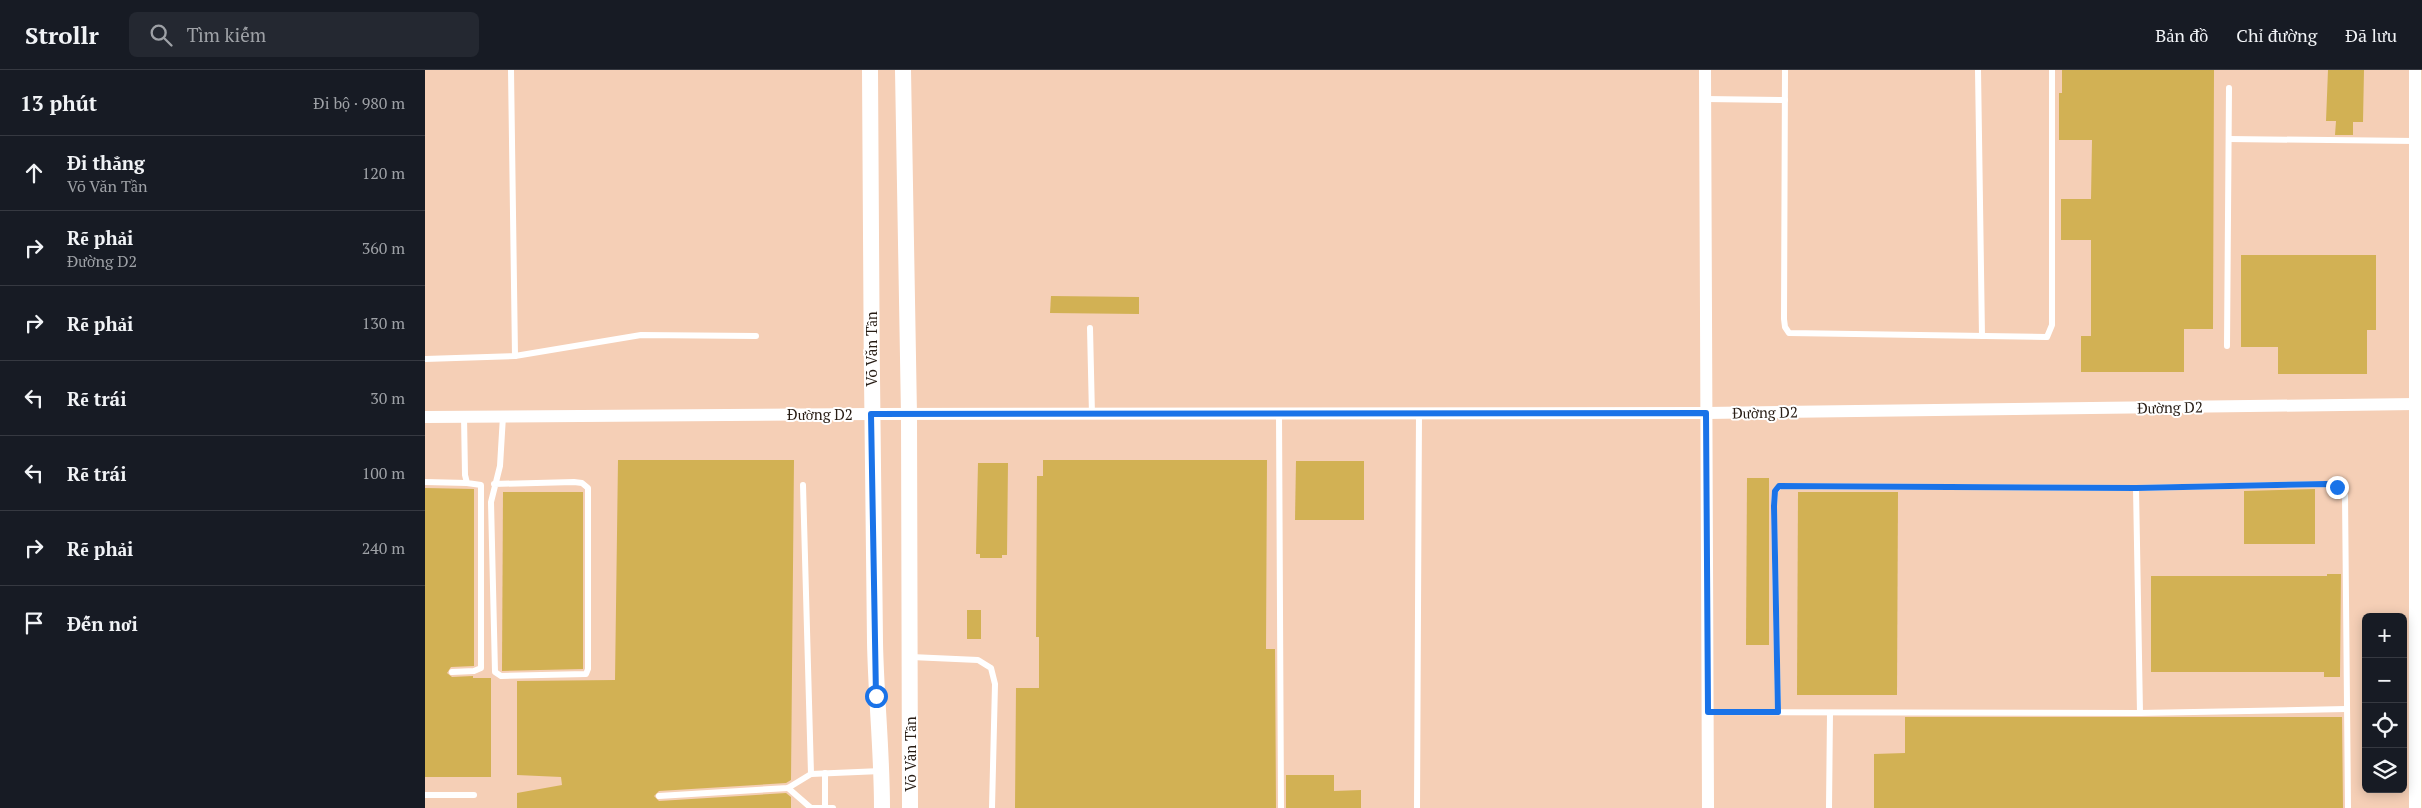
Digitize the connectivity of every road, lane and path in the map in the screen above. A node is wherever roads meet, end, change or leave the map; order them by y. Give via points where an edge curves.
1 (511, 70) edge
2 (870, 70) edge
3 (903, 70) edge
4 (1705, 70) edge
5 (1785, 70) edge
6 (1978, 70) edge
7 (2052, 70) edge
8 (2415, 70) edge
9 (2229, 88) dead end
10 (1706, 99) junction
11 (1785, 100) junction
12 (2229, 139) junction
13 (2415, 140) junction
14 (2419, 226) edge
15 (1090, 328) dead end
16 (756, 336) dead end
17 (1982, 336) junction
18 (2227, 346) dead end
19 (515, 356) junction
20 (425, 359) edge
21 (2415, 404) junction
22 (1706, 413) junction
23 (871, 414) junction
24 (1279, 414) junction
25 (1419, 414) junction
26 (909, 415) junction
27 (1092, 415) junction
28 (464, 416) junction
29 (503, 416) junction
30 (425, 417) edge
31 (2419, 453) edge
32 (425, 482) edge
33 (467, 482) junction
34 (494, 484) junction
35 (803, 485) dead end
36 (2136, 488) junction
37 (909, 657) junction
38 (452, 672) dead end
39 (2347, 709) junction
40 (1708, 712) junction
41 (1778, 712) junction
42 (2140, 712) junction
43 (1830, 713) junction
44 (2419, 726) edge
45 (2419, 769) edge
46 (882, 772) junction
47 (825, 773) junction
48 (811, 774) junction
49 (788, 788) junction
50 (425, 795) edge
51 (474, 795) dead end
52 (659, 796) dead end
53 (811, 808) edge
54 (825, 808) edge
55 (833, 808) edge
56 (882, 808) edge
57 (910, 808) edge
58 (992, 808) edge
59 (1281, 808) edge
60 (1417, 808) edge
61 (1708, 808) edge
62 (1829, 808) edge
63 (2348, 808) edge
64 (2415, 808) edge

1 - 19 lane
2 - 23 street, Võ Văn Tần
3 - 26 street, Võ Văn Tần
4 - 10 street
5 - 11 lane
6 - 17 lane
7 - 17 lane via 2050,333 2047,337
8 - 13 street
9 - 12 lane
10 - 11 lane
10 - 22 street
11 - 17 lane via 1784,319 1789,333
12 - 13 lane
12 - 18 lane
13 - 14 street
14 - 21 street
15 - 27 lane
16 - 19 lane via 641,335
19 - 20 lane
21 - 22 street, Đường D2
21 - 31 street
22 - 25 street, Đường D2
22 - 40 street
23 - 26 street, Đường D2
23 - 29 street, Đường D2
23 - 46 street, Võ Văn Tần via 876,696
24 - 25 street, Đường D2
24 - 27 street, Đường D2
24 - 59 lane
25 - 60 lane
26 - 27 street, Đường D2
26 - 37 street, Võ Văn Tần
28 - 29 street, Đường D2
28 - 30 street, Đường D2
28 - 33 lane
29 - 34 lane via 500,466
31 - 44 street
32 - 33 lane
33 - 38 lane via 481,485 481,668
34 - 34 lane via 574,482 588,488 586,674 501,676 495,672 491,502
35 - 48 lane
36 - 39 lane via 2326,484 2337,487 2345,495
36 - 41 lane via 1779,486 1775,491 1774,506
36 - 42 lane
37 - 57 street, Võ Văn Tần
37 - 58 lane via 978,660 991,668 995,684
39 - 42 lane
39 - 63 lane
40 - 41 lane
40 - 61 street
41 - 43 lane
42 - 43 lane
43 - 62 lane
44 - 45 street
45 - 64 street
46 - 47 lane
46 - 56 street, Võ Văn Tần
47 - 48 lane
47 - 54 lane
48 - 49 lane
49 - 52 lane
49 - 53 lane
50 - 51 lane
53 - 54 lane
54 - 55 lane

